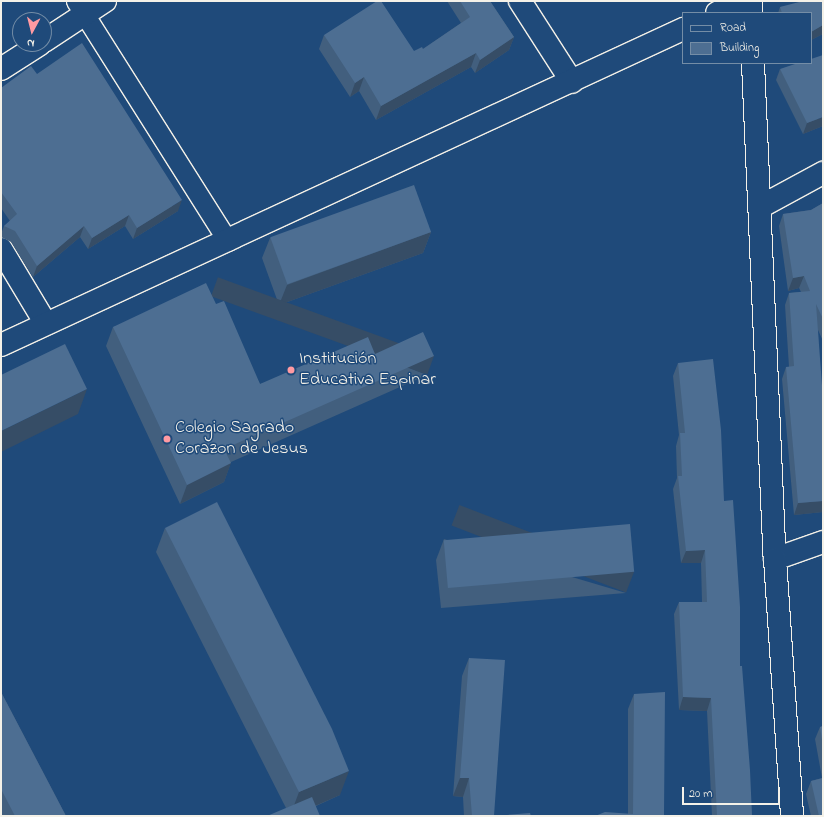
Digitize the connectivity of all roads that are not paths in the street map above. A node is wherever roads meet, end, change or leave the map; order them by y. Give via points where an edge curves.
1 (105, 1) edge
2 (520, 1) edge
3 (742, 1) edge
4 (751, 1) edge
5 (80, 8) edge
6 (719, 12) edge
7 (751, 12) edge
8 (682, 29) edge
9 (52, 34) edge
10 (28, 52) edge
11 (754, 64) edge
12 (1, 69) edge
13 (572, 82) junction
14 (823, 173) edge
15 (760, 207) junction
16 (228, 241) junction
17 (1, 248) edge
18 (46, 324) junction
19 (1, 345) edge
20 (823, 542) edge
21 (775, 560) junction
22 (792, 816) edge

1 - 5 street
2 - 13 street
3 - 6 street
4 - 7 street
5 - 9 street
5 - 16 lane
8 - 13 street
10 - 12 street
11 - 15 street
13 - 16 street
14 - 15 street
15 - 21 street
16 - 18 street
17 - 18 street
18 - 19 street
20 - 21 street
21 - 22 street

